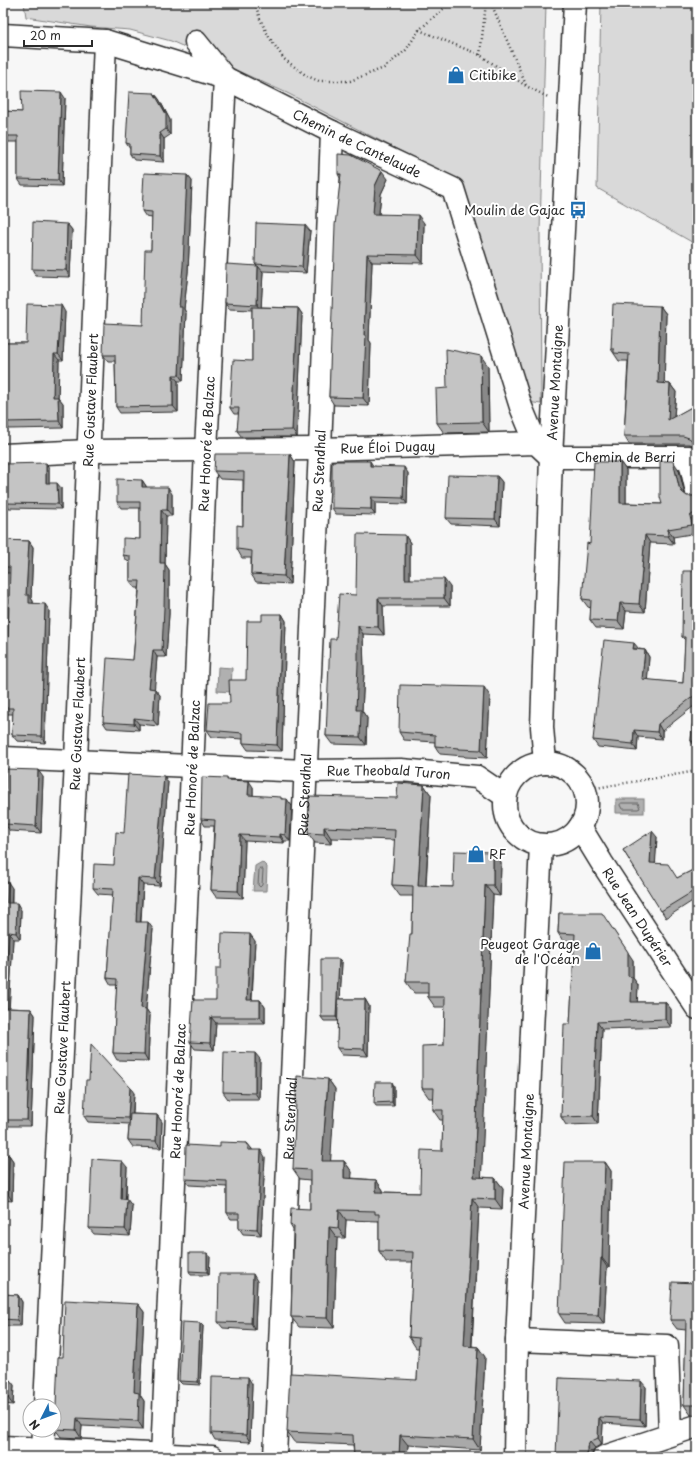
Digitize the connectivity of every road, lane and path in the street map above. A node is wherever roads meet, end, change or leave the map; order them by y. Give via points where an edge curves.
1 (255, 3) edge
2 (450, 3) edge
3 (486, 3) edge
4 (491, 3) edge
5 (575, 3) edge
6 (419, 30) junction
7 (3, 35) edge
8 (105, 41) junction
9 (196, 42) dead end
10 (480, 55) junction
11 (225, 78) junction
12 (526, 86) junction
13 (569, 105) junction
14 (332, 132) junction
15 (320, 449) junction
16 (206, 450) junction
17 (543, 450) junction
18 (89, 451) junction
19 (3, 455) edge
20 (697, 492) edge
21 (3, 758) edge
22 (76, 761) junction
23 (545, 763) junction
24 (192, 766) junction
25 (306, 771) junction
26 (697, 771) edge
27 (584, 790) junction
28 (505, 796) junction
29 (580, 827) junction
30 (541, 845) junction
31 (697, 1008) edge
32 (517, 1340) junction
33 (45, 1398) edge
34 (697, 1426) edge
35 (670, 1434) junction
36 (44, 1440) edge
37 (3, 1447) edge
38 (162, 1456) edge
39 (212, 1457) edge
40 (275, 1457) edge
41 (515, 1457) edge
42 (604, 1457) edge

1 - 6 path via 263,25 284,59 307,76 319,81 350,81 384,68 406,50
2 - 6 path
3 - 10 path
4 - 12 path
5 - 13 street, Avenue Montaigne
6 - 10 path
7 - 8 street, Chemin de Cantelaude
8 - 11 street, Chemin de Cantelaude
8 - 18 street, Rue Gustave Flaubert
9 - 11 street
10 - 12 path
11 - 14 street, Chemin de Cantelaude
11 - 16 street, Rue Honoré de Balzac
12 - 13 path
13 - 17 street, Avenue Montaigne
14 - 15 street, Rue Stendhal
14 - 17 street, Chemin de Cantelaude via 453,189 521,407
15 - 16 street, Rue Éloi Dugay
15 - 17 street, Rue Éloi Dugay
15 - 25 street, Rue Stendhal
16 - 18 street, Rue Éloi Dugay
16 - 24 street, Rue Honoré de Balzac
17 - 20 street, Chemin de Berri via 689,458
17 - 23 street, Avenue Montaigne via 542,727
18 - 19 street, Rue Éloi Dugay
18 - 22 street, Rue Gustave Flaubert
21 - 22 street, Rue Theobald Turon
22 - 24 street, Rue Theobald Turon
22 - 33 street, Rue Gustave Flaubert
23 - 27 street via 558,764 569,770
23 - 28 street via 531,765 519,772 510,783
24 - 25 street, Rue Theobald Turon
24 - 38 street, Rue Honoré de Balzac
25 - 28 street, Rue Theobald Turon via 401,770 477,776
25 - 40 street, Rue Stendhal
26 - 27 path
27 - 29 street via 587,802
28 - 30 street via 505,810 509,823 517,834
29 - 30 street via 563,841
29 - 31 street, Rue Jean Dupérier
30 - 32 street, Avenue Montaigne
32 - 35 street via 667,1346
32 - 41 street, Avenue Montaigne
34 - 35 street
35 - 42 street
36 - 37 street
36 - 38 street
38 - 39 street

